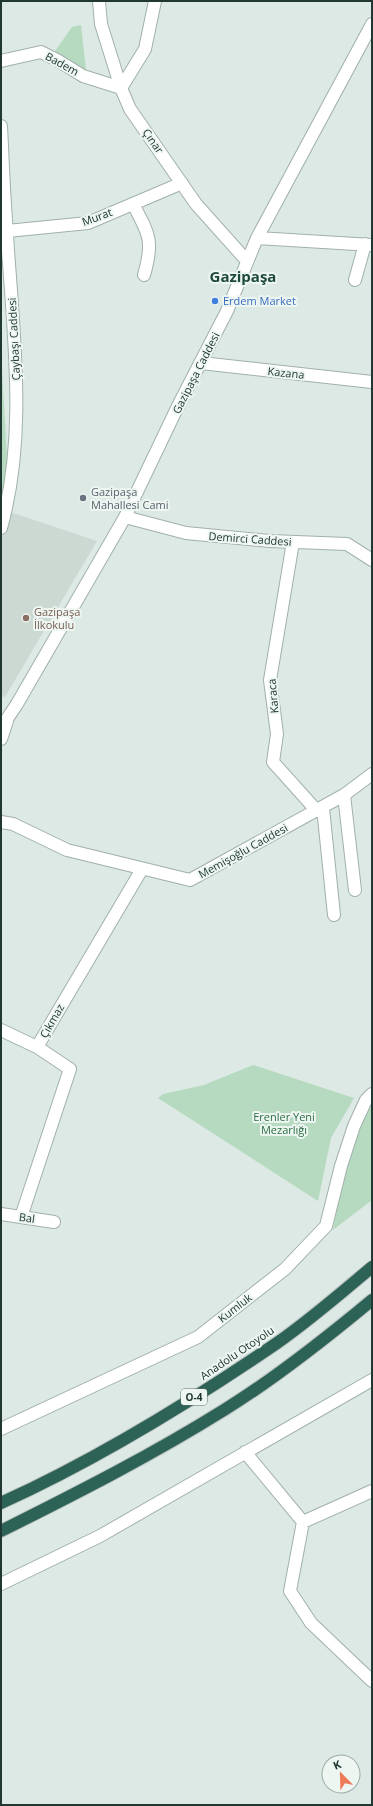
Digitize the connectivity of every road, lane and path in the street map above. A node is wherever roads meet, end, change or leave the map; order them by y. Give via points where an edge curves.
1 (99, 1) edge
2 (155, 1) edge
3 (372, 24) edge
4 (1, 61) edge
5 (121, 88) junction
6 (1, 126) edge
7 (182, 183) junction
8 (133, 204) junction
9 (7, 231) junction
10 (257, 238) junction
11 (368, 244) edge
12 (247, 261) junction
13 (144, 276) dead end
14 (355, 280) dead end
15 (201, 363) junction
16 (372, 382) edge
17 (125, 517) junction
18 (1, 528) edge
19 (293, 542) junction
20 (372, 560) edge
21 (8, 716) junction
22 (1, 728) edge
23 (1, 739) edge
24 (372, 774) edge
25 (344, 795) junction
26 (320, 809) junction
27 (1, 822) edge
28 (13, 824) junction
29 (1, 826) edge
30 (142, 869) junction
31 (354, 890) dead end
32 (334, 915) dead end
33 (1, 1030) edge
34 (38, 1046) junction
35 (372, 1094) edge
36 (1, 1214) edge
37 (21, 1217) junction
38 (54, 1222) dead end
39 (372, 1267) edge
40 (372, 1300) edge
41 (372, 1380) edge
42 (1, 1429) edge
43 (245, 1452) junction
44 (372, 1491) edge
45 (1, 1502) edge
46 (303, 1522) junction
47 (1, 1531) edge
48 (1, 1584) edge
49 (372, 1681) edge

1 - 5 street, Çınar via 101,24
2 - 5 street via 144,49
3 - 10 street, Gazipaşa Caddesi
4 - 5 street, Badem via 41,52 83,76
5 - 7 street, Çınar via 130,109
6 - 9 street, Çaybaşı Caddesi
7 - 8 street, Murat
7 - 12 street, Çınar via 196,204
8 - 9 street, Murat via 88,223
8 - 13 street via 149,234 150,255
9 - 18 street, Çaybaşı Caddesi via 18,424 12,474
10 - 11 street
10 - 12 street, Gazipaşa Caddesi
11 - 14 street
12 - 15 street, Gazipaşa Caddesi via 227,311
15 - 16 street, Kazana
15 - 17 street, Gazipaşa Caddesi
17 - 19 street, Demirci Caddesi via 186,533
17 - 21 street, Gazipaşa Caddesi
19 - 20 street, Demirci Caddesi via 347,544
19 - 26 street, Karaca via 270,680 277,734 273,762
21 - 22 street, Gazipaşa Caddesi
21 - 23 street, Gazipaşa Caddesi
24 - 25 street, Memişoğlu Caddesi
25 - 26 street, Memişoğlu Caddesi
25 - 31 street
26 - 30 street, Memişoğlu Caddesi via 190,880
26 - 32 street
27 - 28 street, Memişoğlu Caddesi
28 - 29 street
28 - 30 street, Memişoğlu Caddesi via 67,850
30 - 34 street, Çıkmaz
33 - 34 street
34 - 37 street, Çıkmaz via 70,1069
35 - 42 street, Kumluk via 366,1100 354,1126 326,1226 285,1269 198,1337
36 - 37 street, Bal
37 - 38 street, Bal
39 - 45 highway, Anadolu Otoyolu / O-4 via 278,1342 209,1388 120,1442 38,1486
40 - 47 highway, O-4 via 291,1363 225,1409 133,1464
41 - 43 street
43 - 46 street
43 - 48 street via 100,1536
44 - 46 street
46 - 49 street via 290,1591 311,1623

